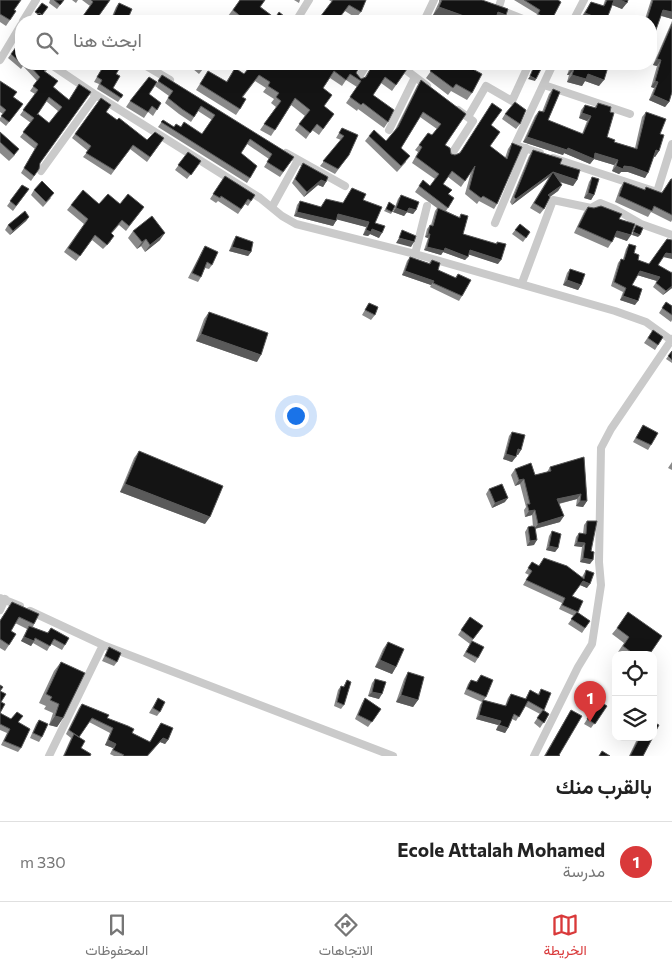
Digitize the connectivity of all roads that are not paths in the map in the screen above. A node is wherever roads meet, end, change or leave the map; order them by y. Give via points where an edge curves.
1 (36, 0) edge
2 (309, 0) edge
3 (434, 0) edge
4 (502, 0) edge
5 (584, 0) edge
6 (27, 15) edge
7 (300, 15) edge
8 (427, 15) edge
9 (512, 15) edge
10 (576, 15) edge
11 (14, 36) edge
12 (0, 60) edge
13 (59, 70) edge
14 (153, 70) edge
15 (363, 70) edge
16 (405, 70) edge
17 (526, 70) edge
18 (550, 70) edge
19 (415, 77) junction
20 (357, 80) edge
21 (176, 84) edge
22 (544, 85) junction
23 (436, 93) edge
24 (96, 95) junction
25 (452, 105) edge
26 (630, 114) dead end
27 (468, 117) junction
28 (389, 130) dead end
29 (672, 144) edge
30 (526, 148) junction
31 (282, 150) edge
32 (451, 155) edge
33 (298, 160) junction
34 (41, 172) edge
35 (345, 186) dead end
36 (427, 206) dead end
37 (272, 207) junction
38 (496, 224) dead end
39 (672, 235) edge
40 (415, 254) junction
41 (522, 283) junction
42 (671, 344) edge
43 (2, 598) edge
44 (0, 610) edge
45 (103, 645) junction
46 (49, 756) edge
47 (393, 756) edge
48 (534, 756) edge

1 - 6 street
2 - 7 street
3 - 8 street
4 - 9 street via 494,8
5 - 10 street
11 - 12 street
13 - 24 street
14 - 21 street
15 - 20 street
16 - 19 street
17 - 27 street via 512,101 486,86
18 - 22 street
19 - 23 street
19 - 28 street
22 - 26 street
22 - 30 street via 516,145
24 - 34 street
24 - 37 street
25 - 27 street
27 - 32 street via 473,121
29 - 30 street via 657,192
30 - 38 street
31 - 33 street
33 - 35 street
33 - 37 street
36 - 40 street
37 - 40 street via 296,224
39 - 41 street via 641,224 600,203 591,208 552,200
40 - 41 street
41 - 42 street via 646,322
42 - 48 street via 601,448 598,562 601,585 592,644
43 - 44 street
43 - 45 street
45 - 46 street
45 - 47 street

